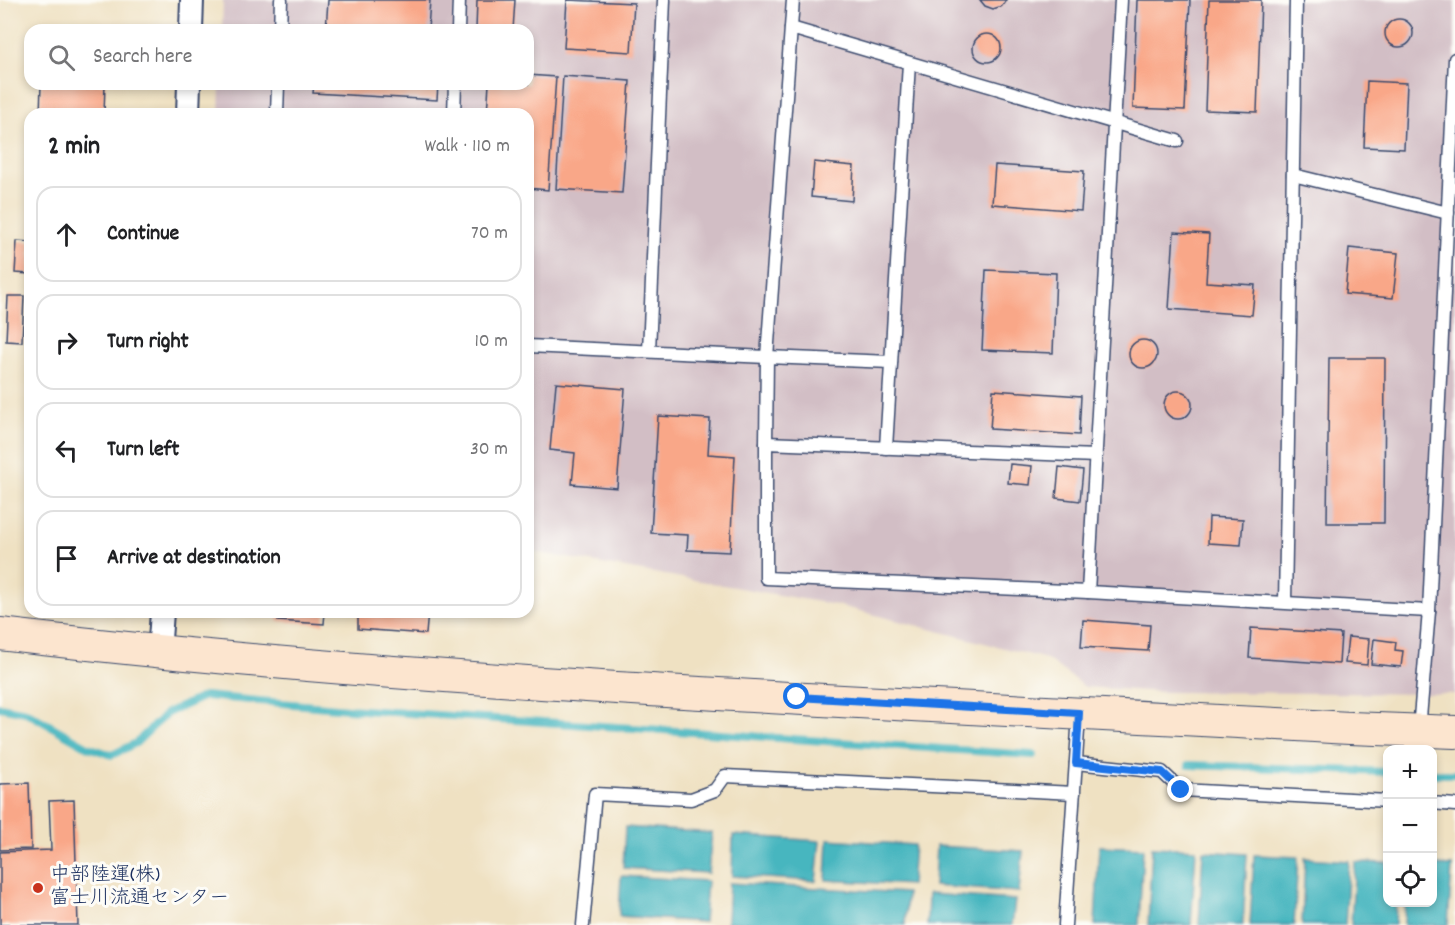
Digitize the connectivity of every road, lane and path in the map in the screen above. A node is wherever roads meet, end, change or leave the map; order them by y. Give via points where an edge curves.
1 (192, 0) edge
2 (281, 0) edge
3 (459, 0) edge
4 (664, 0) edge
5 (793, 0) edge
6 (1121, 0) edge
7 (1296, 0) edge
8 (191, 24) edge
9 (280, 24) edge
10 (458, 24) edge
11 (791, 28) junction
12 (1455, 59) edge
13 (909, 63) junction
14 (189, 90) edge
15 (278, 90) edge
16 (455, 90) edge
17 (188, 108) edge
18 (278, 108) edge
19 (454, 108) edge
20 (1114, 124) junction
21 (1177, 141) dead end
22 (1293, 175) junction
23 (1448, 213) junction
24 (534, 346) edge
25 (649, 351) junction
26 (767, 357) junction
27 (891, 362) junction
28 (766, 443) junction
29 (886, 448) junction
30 (1095, 456) junction
31 (1088, 592) junction
32 (1285, 602) junction
33 (1429, 611) junction
34 (162, 618) edge
35 (0, 634) edge
36 (159, 653) junction
37 (1079, 713) junction
38 (1419, 732) junction
39 (1455, 732) edge
40 (1076, 763) junction
41 (1074, 793) junction
42 (1383, 801) edge
43 (1437, 803) edge
44 (1455, 805) edge
45 (583, 925) edge
46 (1065, 925) edge

1 - 8 street
2 - 9 lane
3 - 10 lane
4 - 25 lane
5 - 11 lane
6 - 20 lane
7 - 22 lane
11 - 13 lane
11 - 26 lane
12 - 23 lane
13 - 20 lane
13 - 27 lane
14 - 17 street
15 - 18 lane
16 - 19 lane
20 - 21 lane
20 - 30 lane
22 - 23 lane
22 - 32 lane
23 - 33 lane
24 - 25 lane
25 - 26 lane
26 - 27 lane
26 - 28 lane
27 - 29 lane
28 - 29 lane
28 - 31 lane via 766,578
29 - 30 lane
30 - 31 lane
31 - 32 lane
32 - 33 lane
33 - 38 lane
34 - 36 street
35 - 36 street
36 - 37 street via 493,679
37 - 38 street
37 - 40 lane
38 - 39 street
40 - 41 lane
40 - 42 lane via 1162,772 1181,790
41 - 45 lane via 725,776 715,790 691,800 595,794
41 - 46 lane
43 - 44 lane

